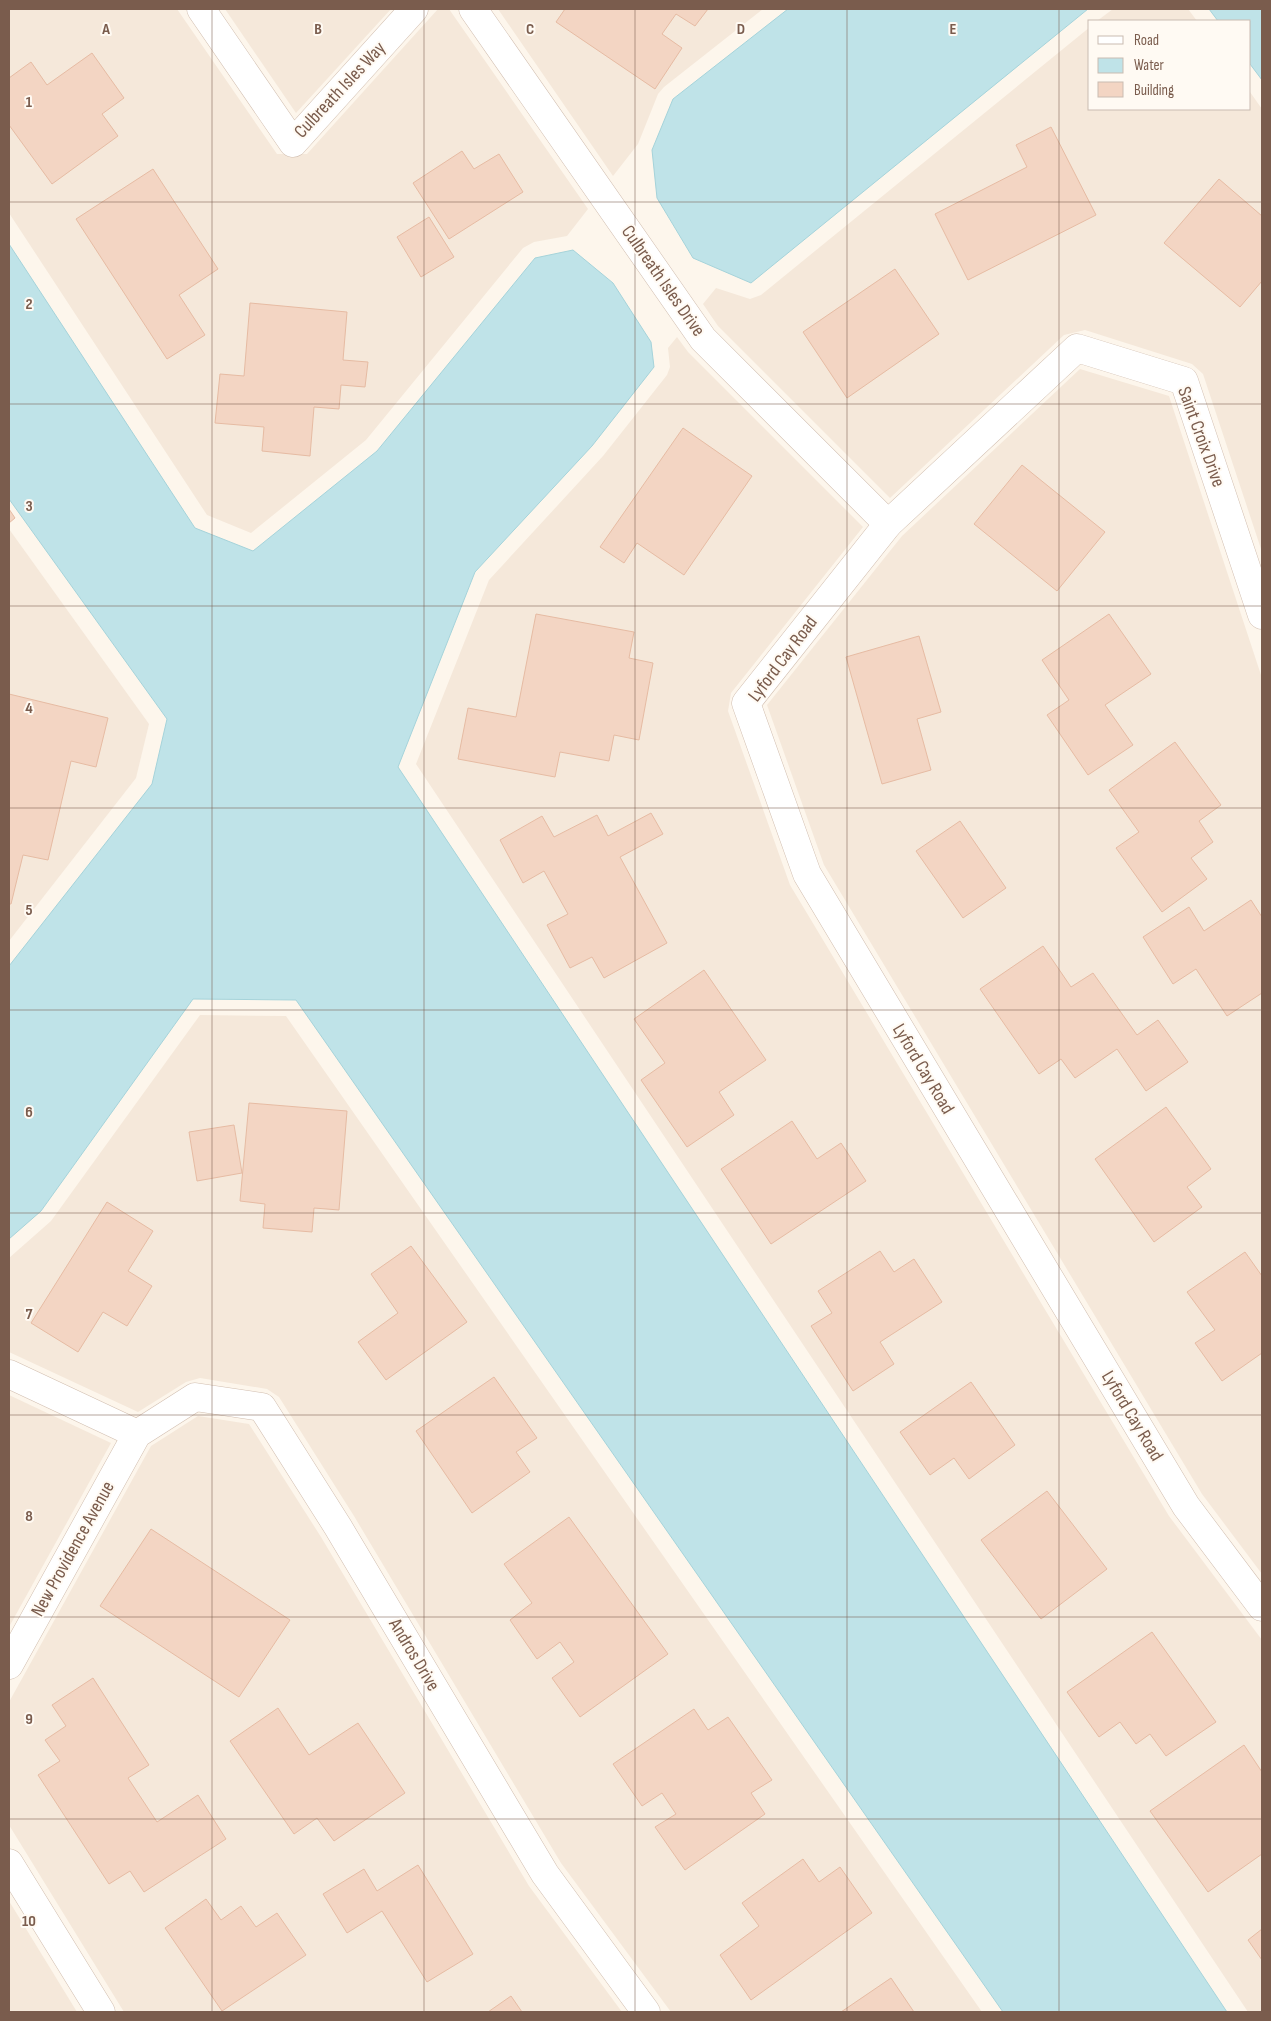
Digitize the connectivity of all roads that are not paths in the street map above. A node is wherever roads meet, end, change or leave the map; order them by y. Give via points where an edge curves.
1 (201, 9) edge
2 (414, 9) edge
3 (473, 9) edge
4 (888, 524) junction
5 (1262, 615) edge
6 (9, 1374) edge
7 (137, 1434) junction
8 (1262, 1607) edge
9 (9, 1665) edge
10 (9, 1863) edge
11 (101, 2012) edge
12 (646, 2012) edge

1 - 2 street, Culbreath Isles Way via 293,143
3 - 4 street, Culbreath Isles Drive via 703,339
4 - 5 street, Saint Croix Drive via 1077,348 1184,382
4 - 8 street, Lyford Cay Road via 746,703 807,874 1186,1506
6 - 7 street
7 - 9 street, New Providence Avenue
7 - 12 street, Andros Drive via 195,1397 262,1407 343,1535 545,1874
10 - 11 street

